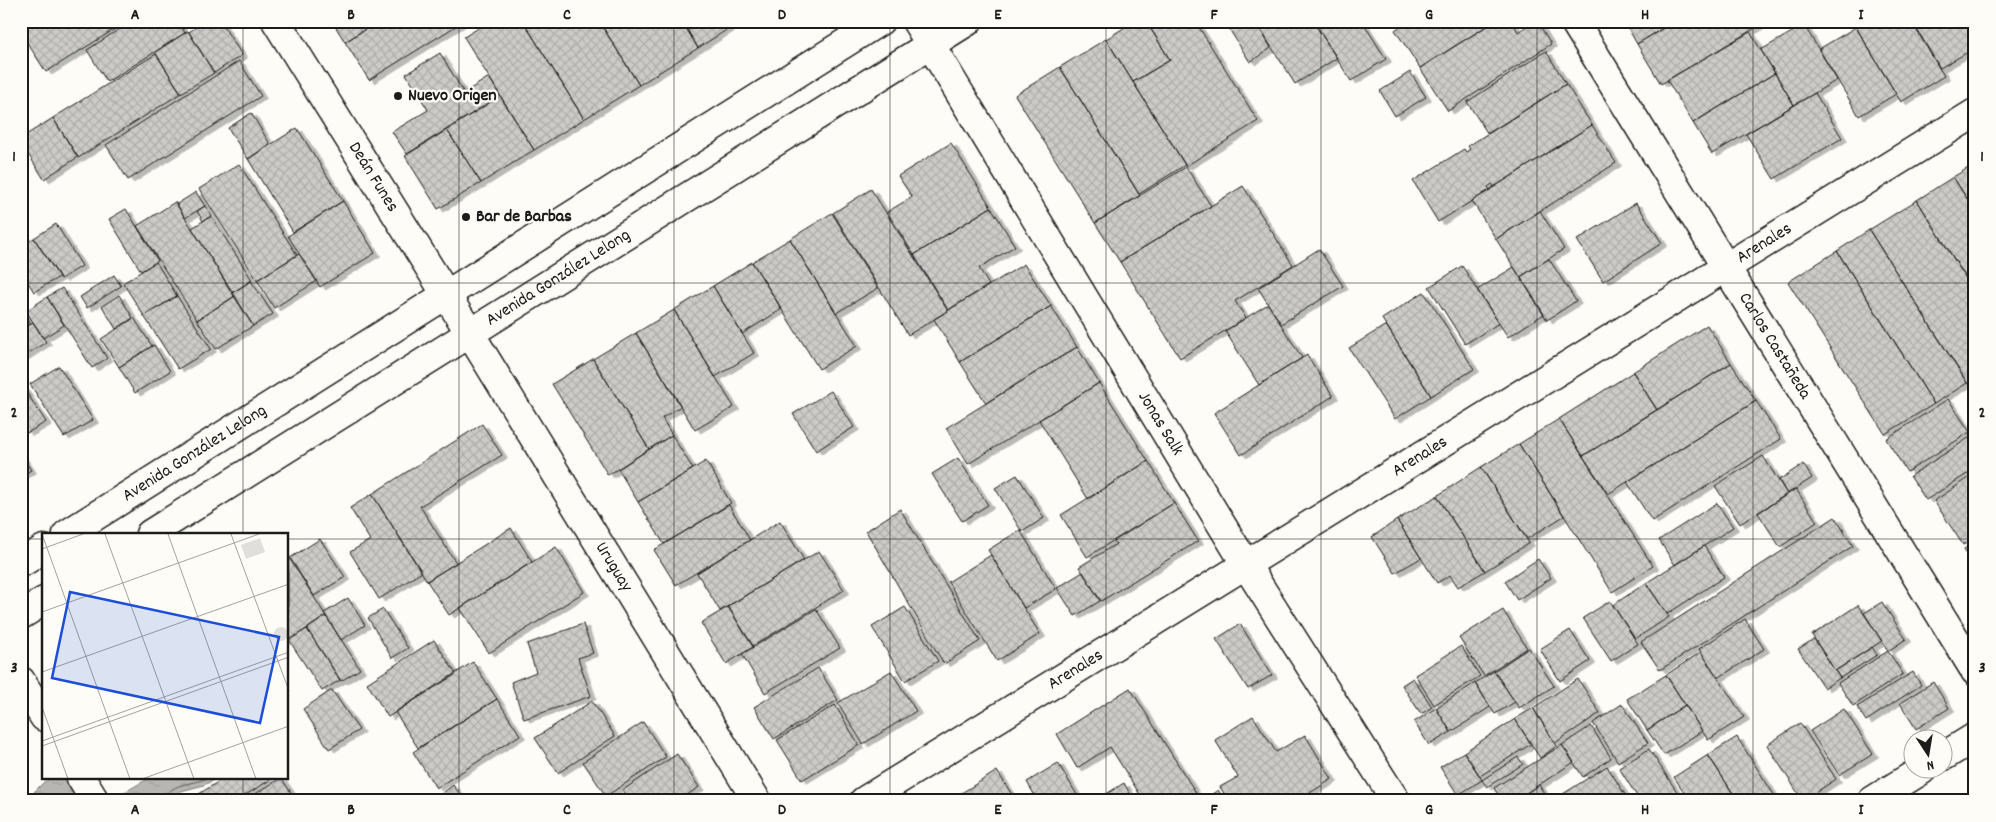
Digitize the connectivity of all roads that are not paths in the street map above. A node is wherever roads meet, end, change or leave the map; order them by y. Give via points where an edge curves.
1 (276, 21) edge
2 (880, 21) edge
3 (916, 21) edge
4 (968, 21) edge
5 (1574, 21) edge
6 (930, 45) junction
7 (1975, 113) edge
8 (1726, 267) junction
9 (448, 296) junction
10 (470, 334) junction
11 (69, 533) edge
12 (152, 533) edge
13 (42, 550) edge
14 (21, 563) edge
15 (1246, 564) junction
16 (42, 602) edge
17 (21, 615) edge
18 (1975, 671) edge
19 (21, 681) edge
20 (42, 715) edge
21 (1975, 737) edge
22 (1954, 750) edge
23 (82, 780) edge
24 (1906, 780) edge
25 (95, 801) edge
26 (757, 801) edge
27 (864, 801) edge
28 (1396, 801) edge
29 (1872, 801) edge

1 - 9 street, Deán Funes
2 - 9 street, Avenida González Lelong
3 - 6 street, Jonas Salk
4 - 6 street, Avenida González Lelong
5 - 8 street, Carlos Castañeda
6 - 10 street, Avenida González Lelong
6 - 15 street, Jonas Salk
7 - 8 street, Arenales
8 - 15 street, Arenales
8 - 18 street, Carlos Castañeda
9 - 10 street, Deán Funes
9 - 11 street, Avenida González Lelong
10 - 12 street, Avenida González Lelong
10 - 26 street, Uruguay
13 - 14 street
15 - 27 street, Arenales
15 - 28 street, Jonas Salk
16 - 17 street
19 - 20 street
21 - 22 street
23 - 25 street
24 - 29 street

